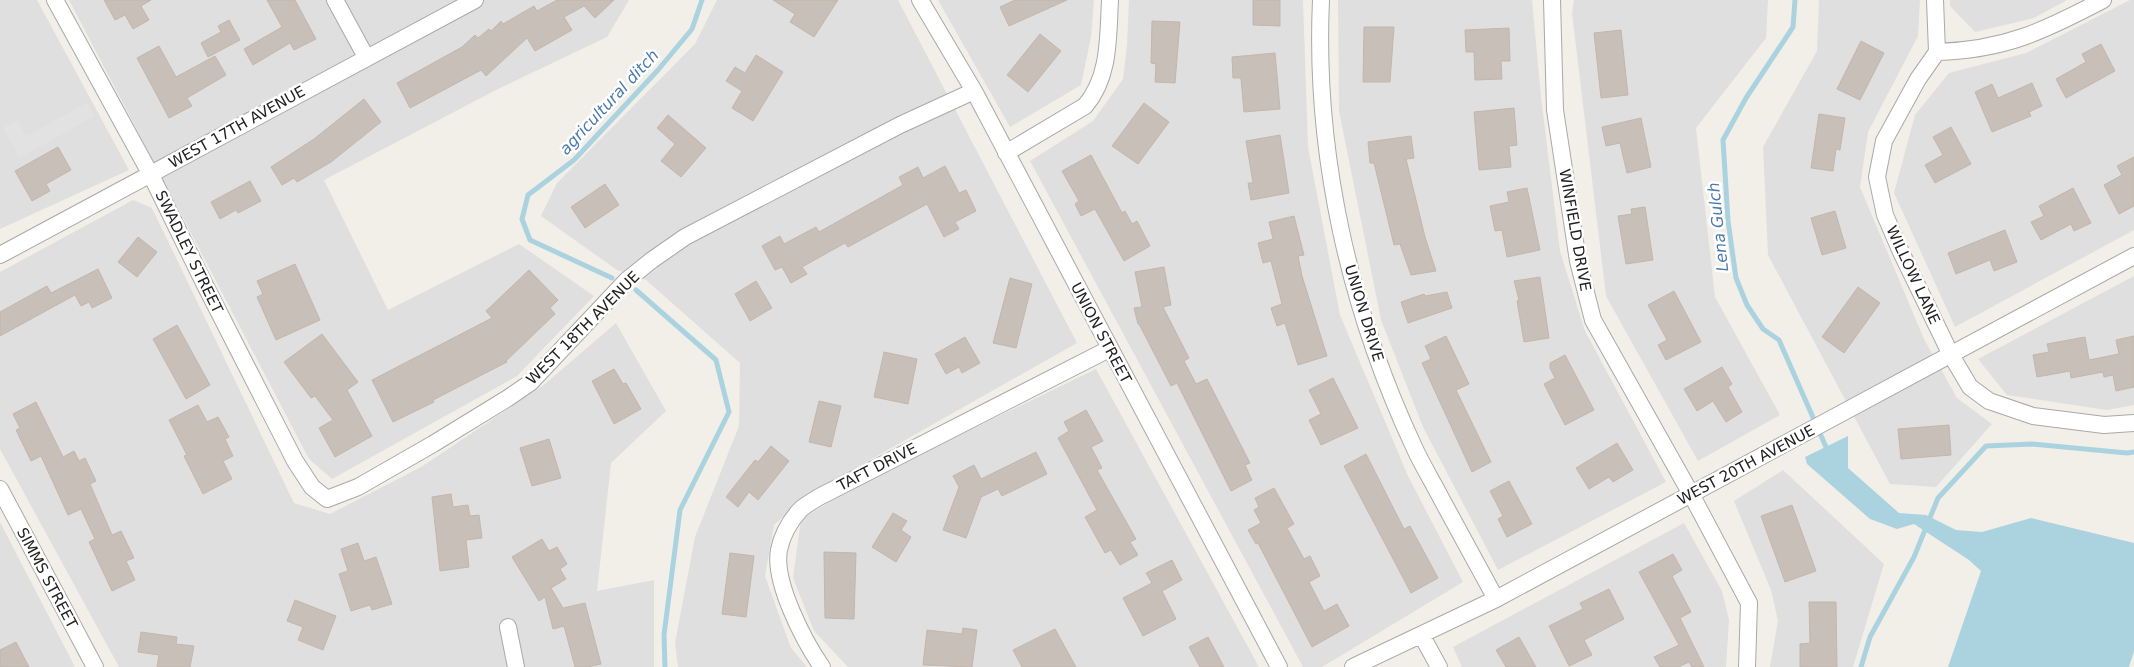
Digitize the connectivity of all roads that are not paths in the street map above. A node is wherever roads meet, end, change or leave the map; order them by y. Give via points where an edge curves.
1 (55, 0) edge
2 (335, 0) edge
3 (475, 0) edge
4 (920, 0) edge
5 (1110, 0) edge
6 (1321, 0) edge
7 (1552, 0) edge
8 (1935, 0) edge
9 (2102, 0) edge
10 (1937, 52) junction
11 (366, 57) junction
12 (974, 91) junction
13 (1006, 153) junction
14 (151, 175) junction
15 (0, 255) edge
16 (2134, 256) edge
17 (1109, 349) junction
18 (1951, 355) junction
19 (2134, 423) edge
20 (0, 490) edge
21 (1691, 494) junction
22 (327, 499) joint
23 (1496, 600) junction
24 (508, 627) dead end
25 (1422, 636) junction
26 (95, 667) edge
27 (516, 667) edge
28 (822, 667) edge
29 (1279, 667) edge
30 (1353, 667) edge
31 (1438, 667) edge
32 (1747, 667) edge

1 - 14 street, SWADLEY STREET
2 - 11 street
3 - 11 street, WEST 17TH AVENUE
4 - 12 street, UNION STREET
5 - 13 street via 1104,67 1095,95 1085,106
6 - 23 street, UNION DRIVE via 1322,90 1331,173 1347,260 1364,319 1386,383 1414,448
7 - 21 street, WINFIELD DRIVE via 1555,110 1578,261 1593,320
8 - 10 street
9 - 10 street via 2029,36 1965,51
10 - 18 street, WILLOW LANE via 1918,79 1884,141 1877,177 1889,224
11 - 14 street, WEST 17TH AVENUE
12 - 13 street, UNION STREET
12 - 22 street, WEST 18TH AVENUE via 892,129 685,238 627,280 530,383 358,487
13 - 17 street, UNION STREET
14 - 15 street, WEST 17TH AVENUE
14 - 22 street, SWADLEY STREET via 295,461 312,487
16 - 18 street, WEST 20TH AVENUE
17 - 28 street, TAFT DRIVE via 801,508 784,535 779,552 780,571 796,621
17 - 29 street, UNION STREET
18 - 19 street, WILLOW LANE via 1970,388 1989,401 2033,416 2104,425
18 - 21 street, WEST 20TH AVENUE
20 - 26 street, SIMMS STREET
21 - 23 street, WEST 20TH AVENUE
21 - 32 street, WINFIELD DRIVE via 1749,603
23 - 25 street, WEST 20TH AVENUE
24 - 27 street
25 - 30 street, WEST 20TH AVENUE
25 - 31 street

